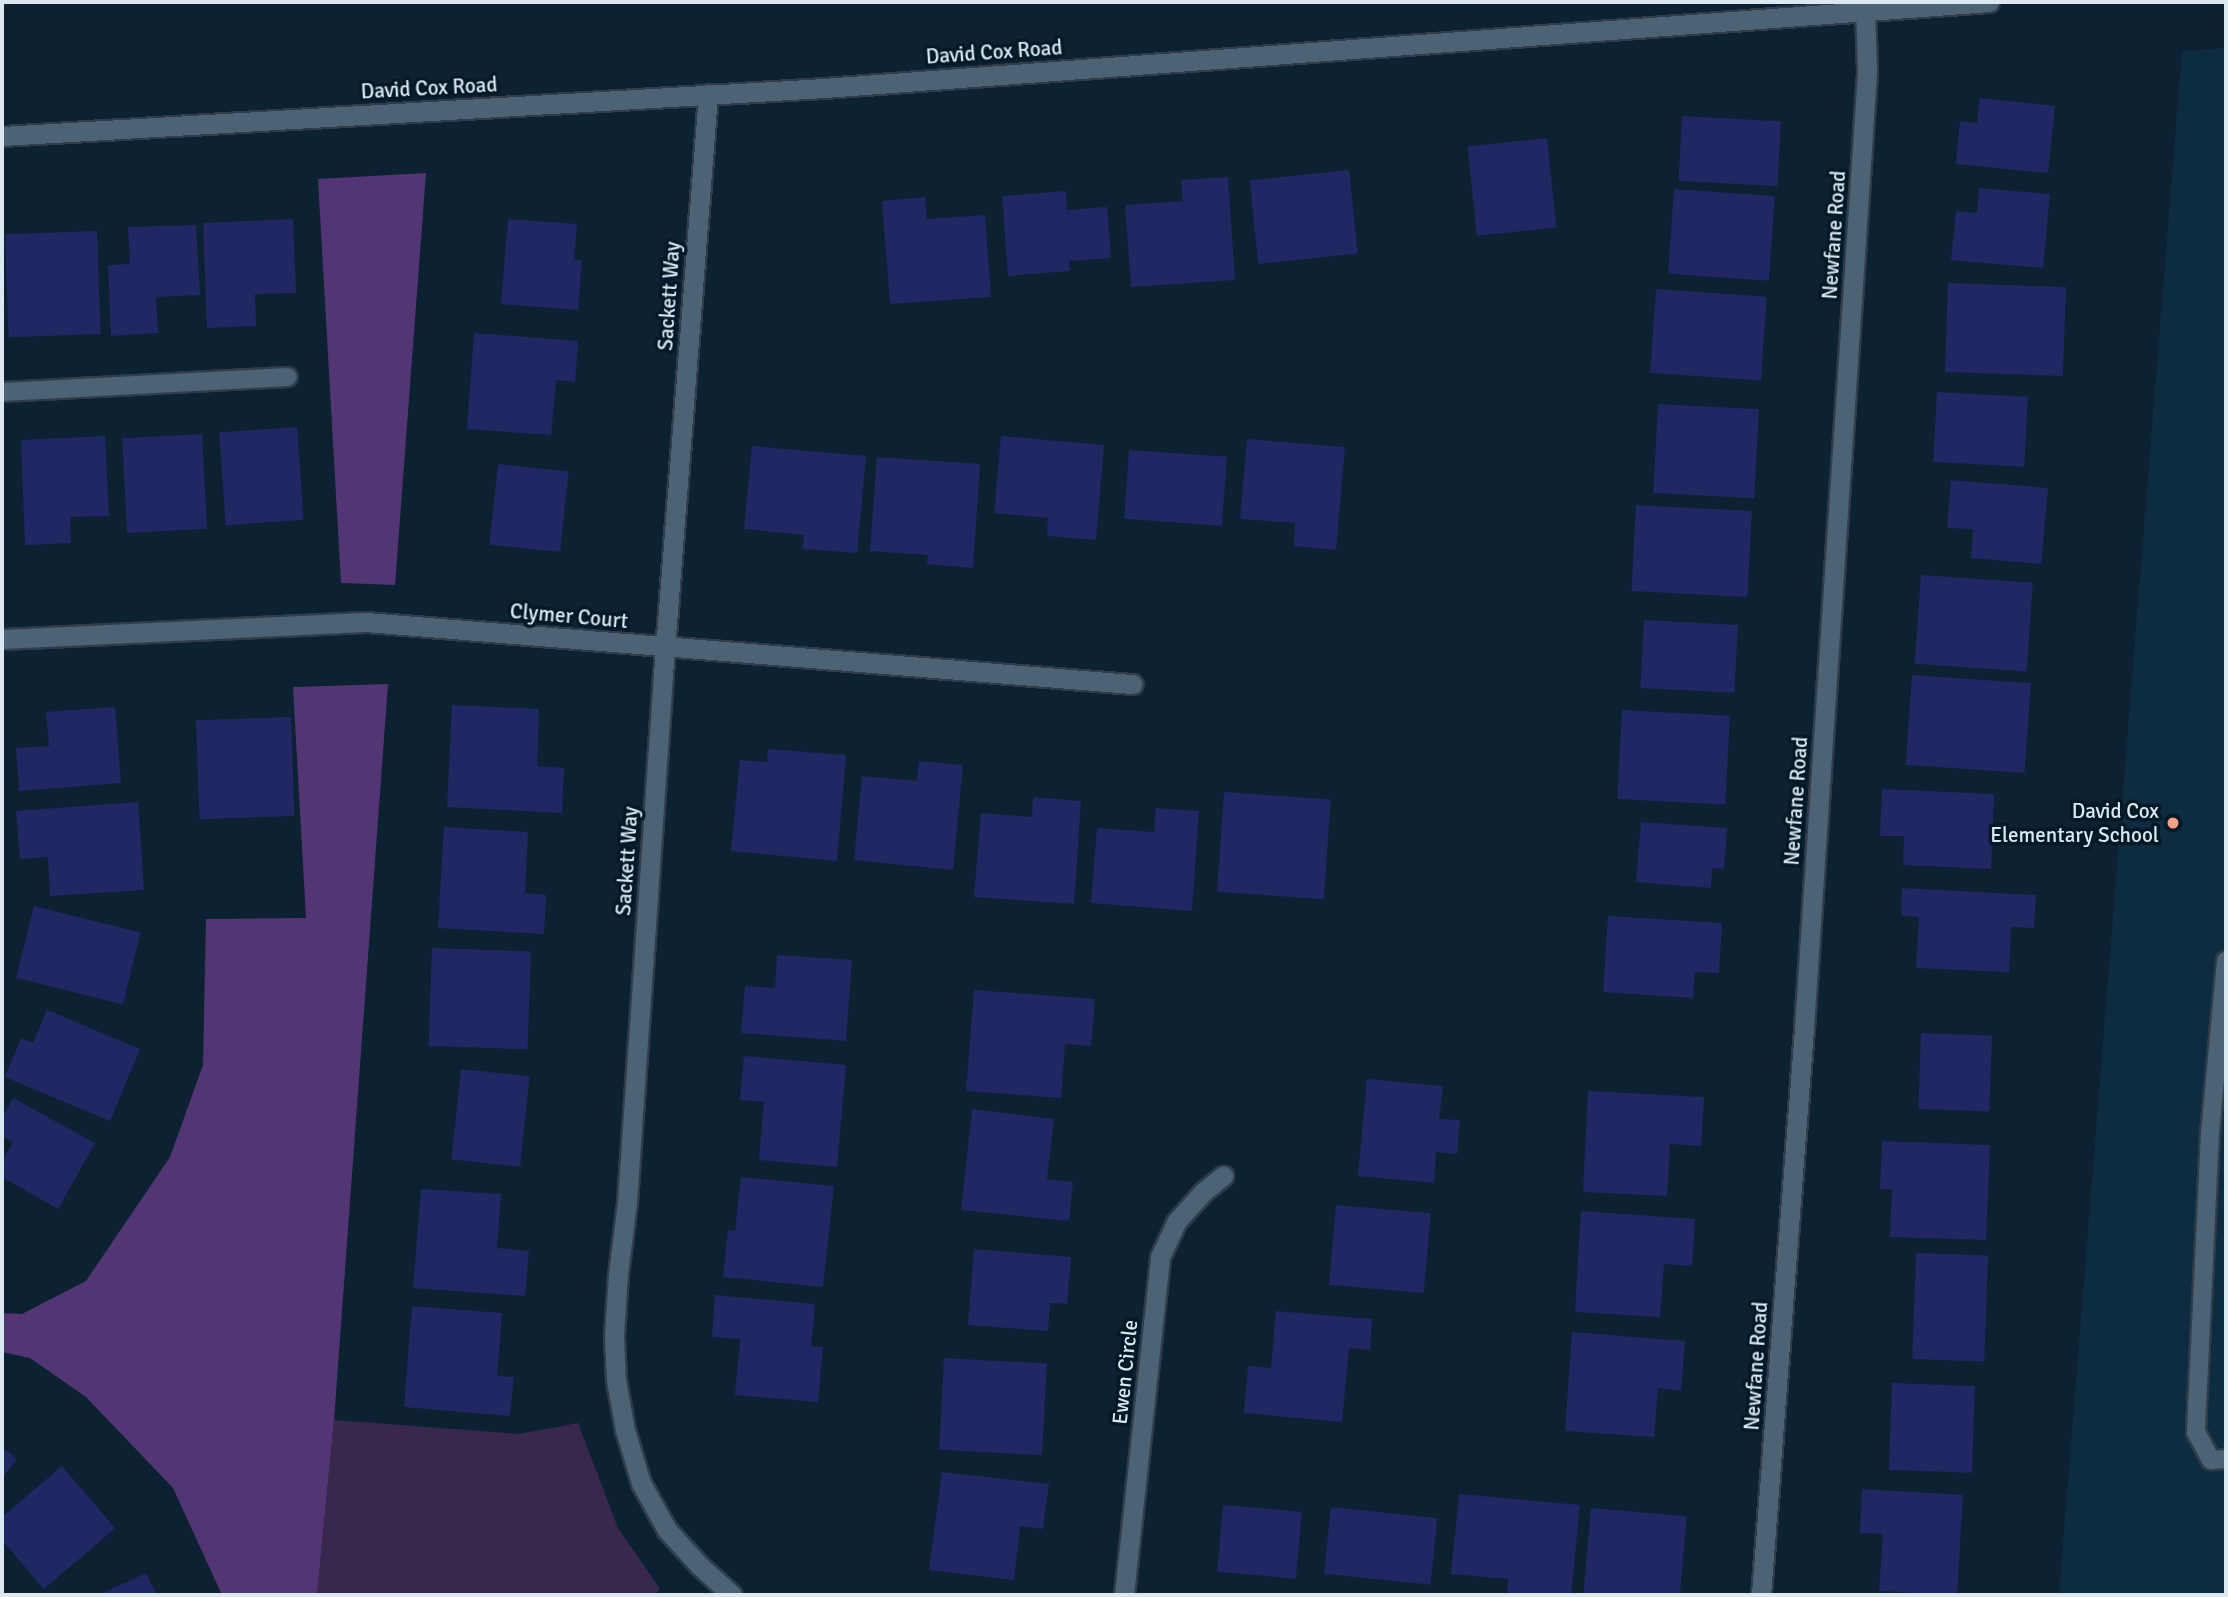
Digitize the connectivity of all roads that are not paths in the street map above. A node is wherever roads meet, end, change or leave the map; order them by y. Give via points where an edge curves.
1 (1989, 2) edge
2 (1866, 9) junction
3 (708, 94) junction
4 (2, 136) edge
5 (288, 377) dead end
6 (2, 392) edge
7 (2, 639) edge
8 (666, 646) junction
9 (1132, 684) dead end
10 (2226, 961) edge
11 (1223, 1176) dead end
12 (2226, 1459) edge
13 (732, 1595) edge
14 (1124, 1595) edge
15 (1761, 1595) edge

1 - 2 street, David Cox Road
2 - 3 street, David Cox Road
2 - 15 street, Newfane Road via 1865,113
3 - 4 street, David Cox Road
3 - 8 street, Sackett Way
5 - 6 lane
7 - 8 street, Clymer Court via 366,622
8 - 9 street, Clymer Court
8 - 13 street, Sackett Way via 618,1275 616,1380 641,1483 667,1530
10 - 12 lane via 2210,1133 2196,1432 2211,1461
11 - 14 street, Ewen Circle via 1177,1222 1160,1257

